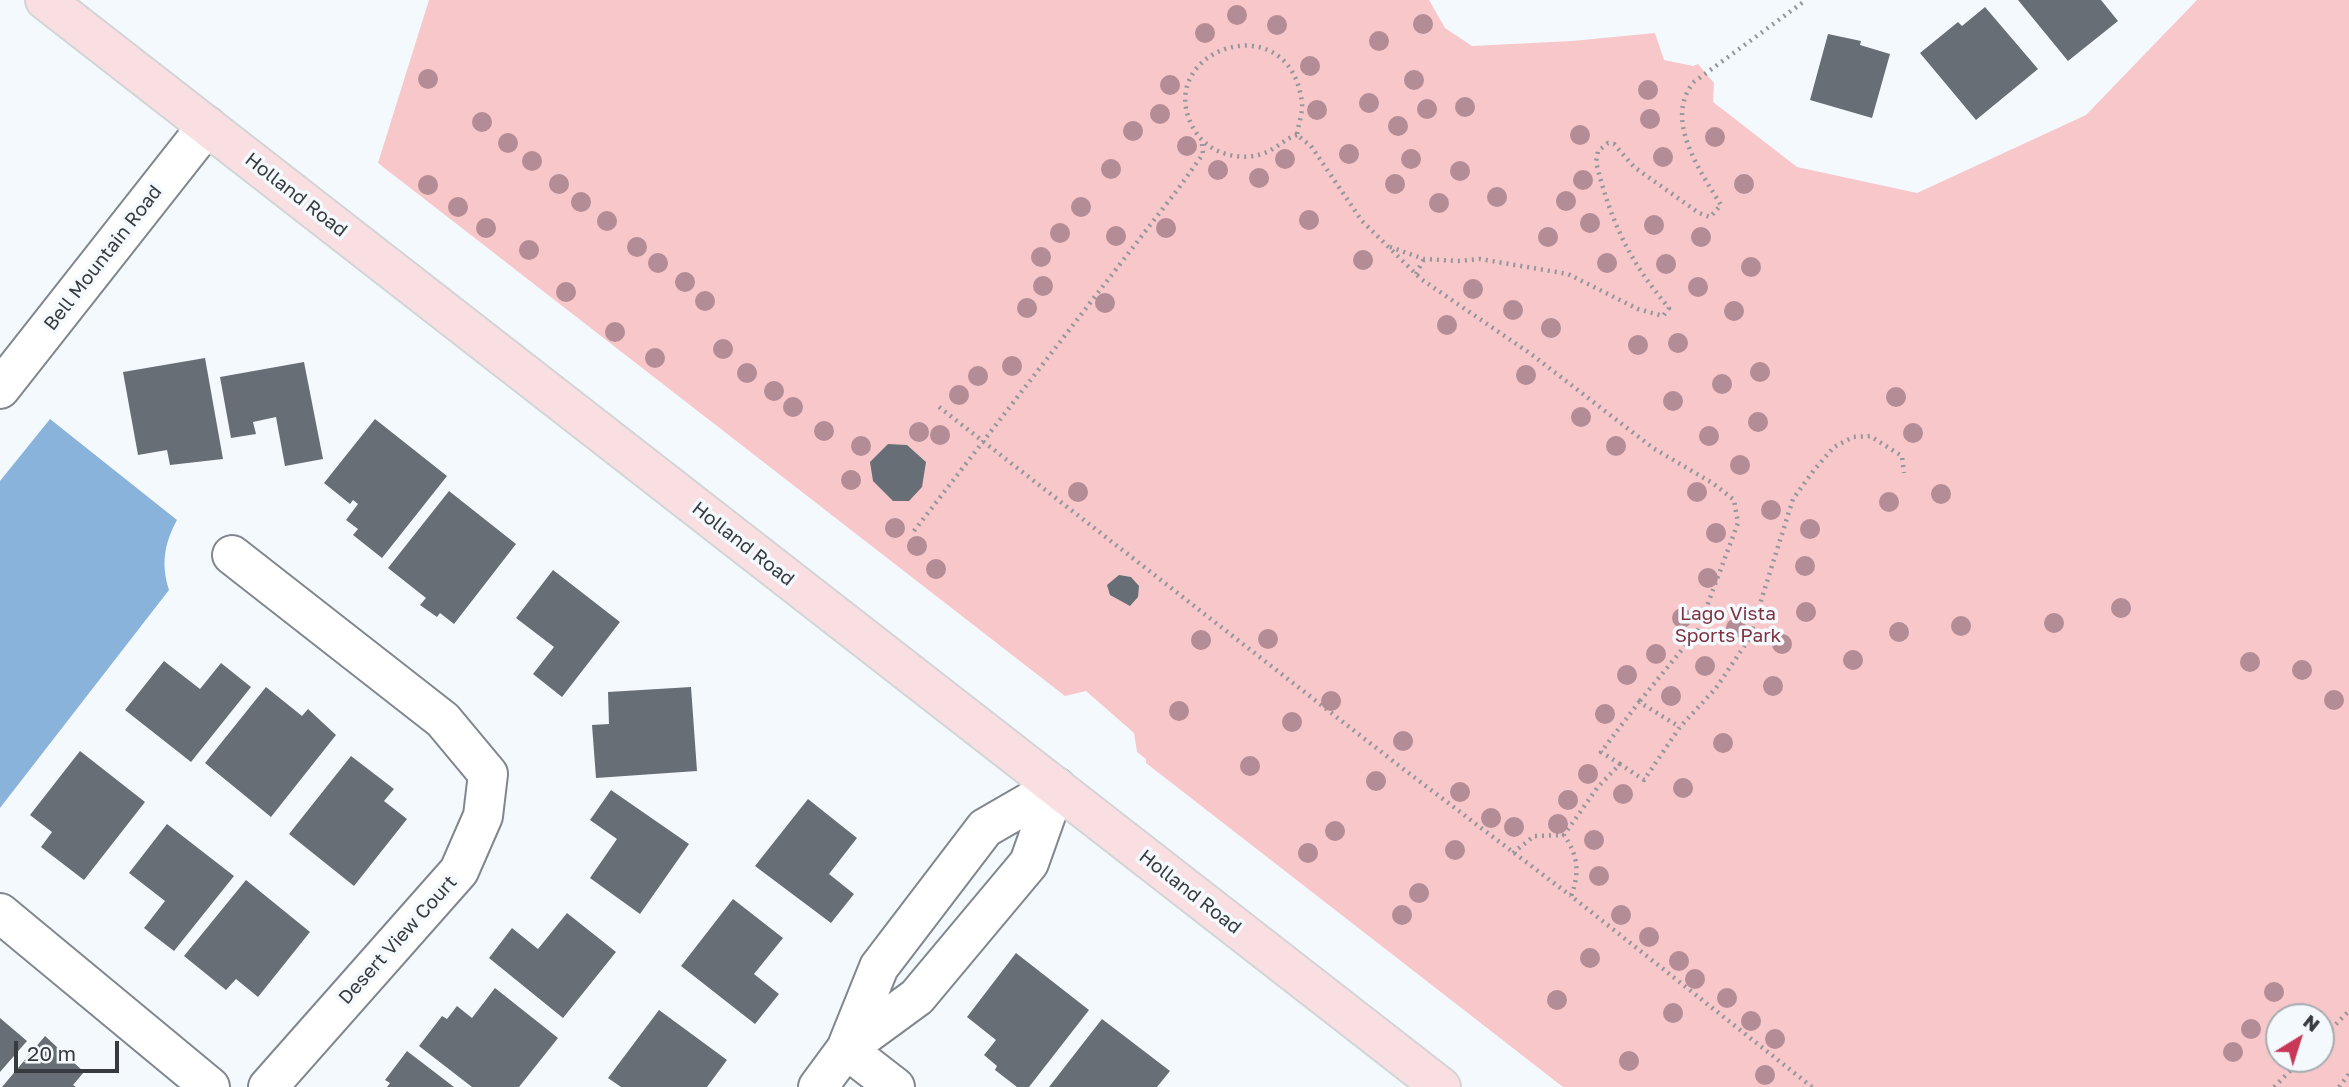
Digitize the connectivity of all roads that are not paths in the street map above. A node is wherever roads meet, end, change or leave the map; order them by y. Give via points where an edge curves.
1 (45, 0) edge
2 (207, 127) junction
3 (0, 390) edge
4 (232, 555) dead end
5 (1056, 787) junction
6 (0, 913) edge
7 (846, 1049) junction
8 (210, 1087) edge
9 (268, 1087) edge
10 (818, 1087) edge
11 (895, 1087) edge
12 (1441, 1087) edge

1 - 2 main road, Holland Road
2 - 3 street, Bell Mountain Road
2 - 5 main road, Holland Road
4 - 9 street, Desert View Court via 443,720 488,775 483,816 459,871
5 - 7 street via 1029,863 917,997
5 - 7 street via 985,828 879,967
5 - 12 main road, Holland Road
6 - 8 street
7 - 10 street
7 - 11 street

